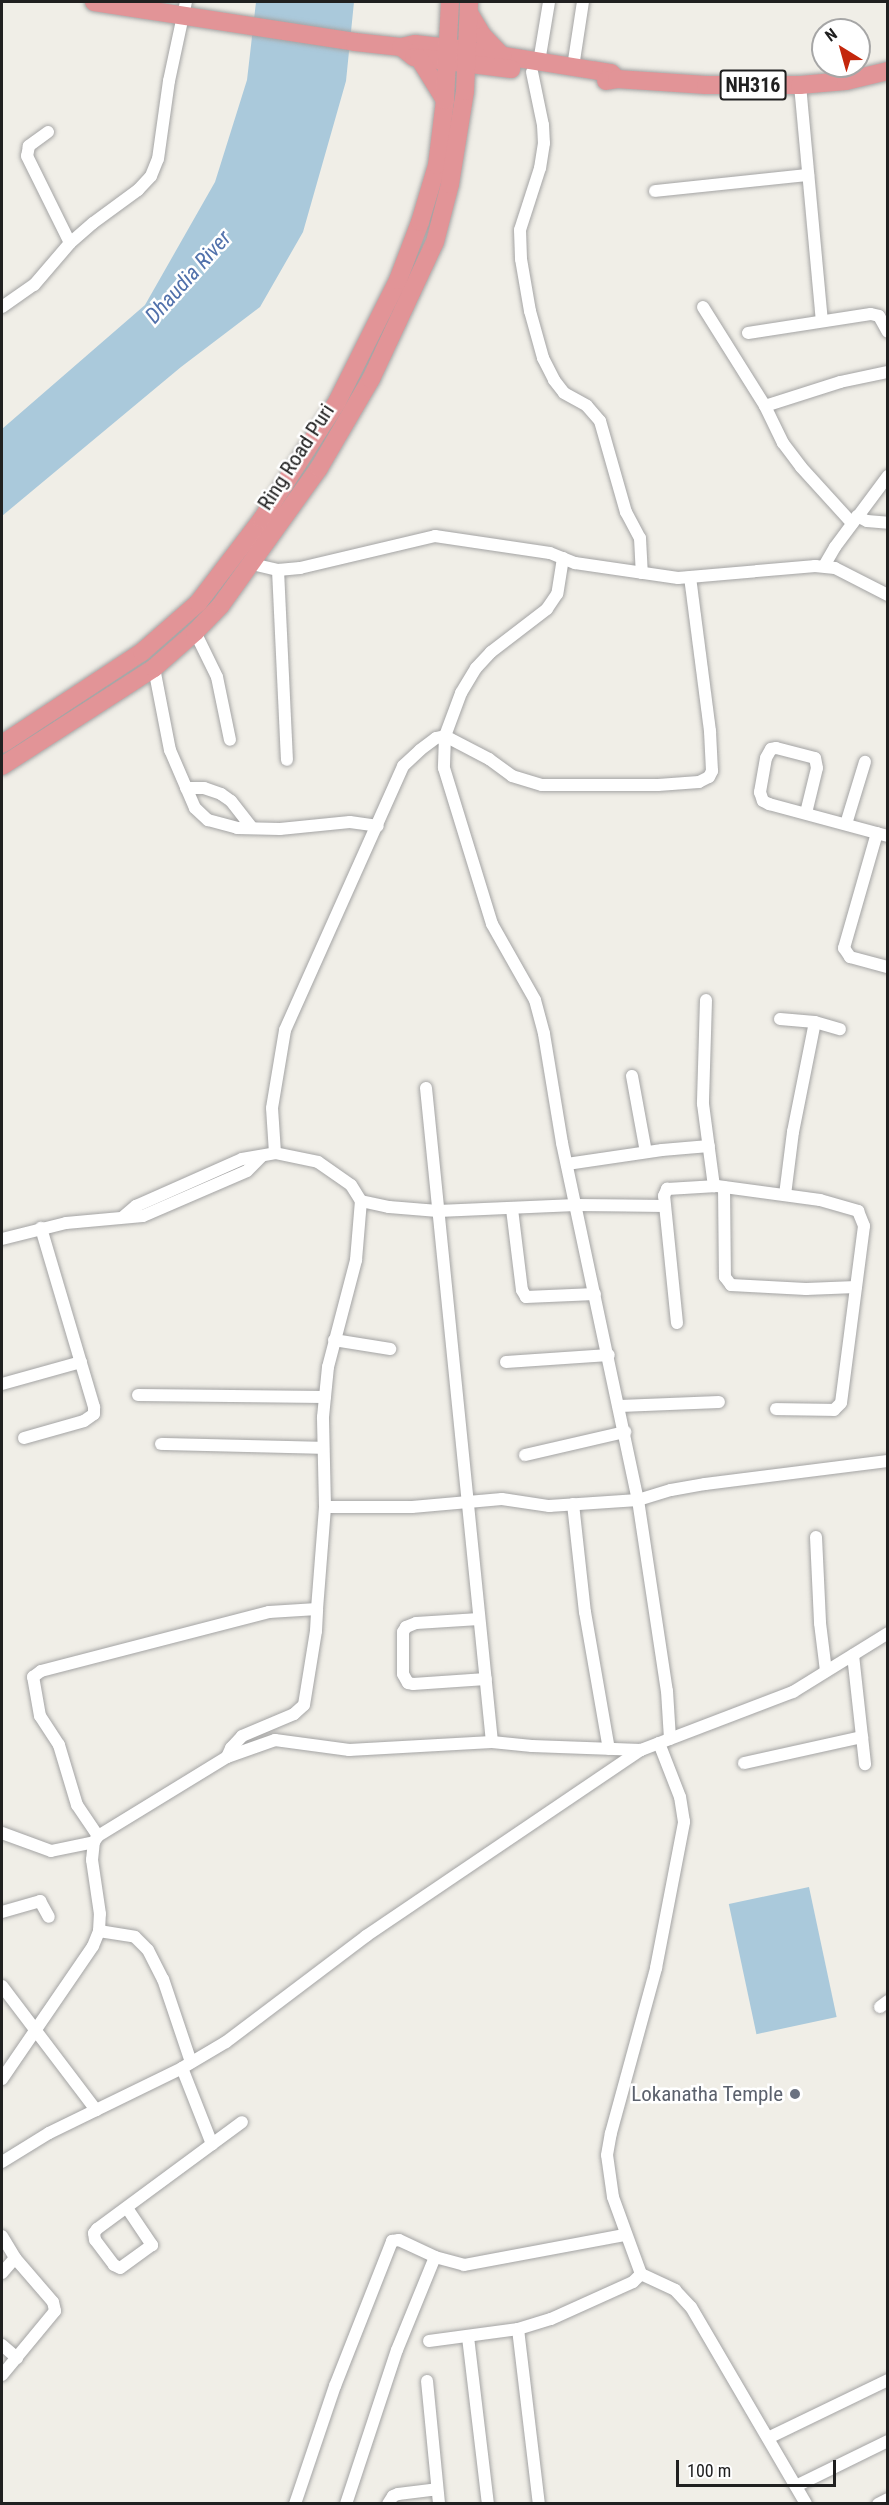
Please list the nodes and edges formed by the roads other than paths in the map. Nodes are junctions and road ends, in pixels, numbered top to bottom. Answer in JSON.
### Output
{"nodes":[{"id":1,"x":94,"y":2,"type":"edge"},
{"id":2,"x":549,"y":2,"type":"edge"},
{"id":3,"x":583,"y":2,"type":"edge"},
{"id":4,"x":469,"y":7,"type":"edge"},
{"id":5,"x":185,"y":8,"type":"edge"},
{"id":6,"x":449,"y":8,"type":"edge"},
{"id":7,"x":409,"y":49,"type":"junction"},
{"id":8,"x":448,"y":55,"type":"junction"},
{"id":9,"x":467,"y":57,"type":"junction"},
{"id":10,"x":501,"y":62,"type":"junction"},
{"id":11,"x":535,"y":67,"type":"junction"},
{"id":12,"x":573,"y":67,"type":"junction"},
{"id":13,"x":888,"y":71,"type":"edge"},
{"id":14,"x":617,"y":79,"type":"junction"},
{"id":15,"x":800,"y":85,"type":"junction"},
{"id":16,"x":465,"y":91,"type":"junction"},
{"id":17,"x":445,"y":99,"type":"junction"},
{"id":18,"x":48,"y":132,"type":"dead end"},
{"id":19,"x":807,"y":175,"type":"junction"},
{"id":20,"x":655,"y":191,"type":"dead end"},
{"id":21,"x":70,"y":243,"type":"junction"},
{"id":22,"x":2,"y":307,"type":"edge"},
{"id":23,"x":703,"y":307,"type":"dead end"},
{"id":24,"x":822,"y":320,"type":"junction"},
{"id":25,"x":888,"y":332,"type":"edge"},
{"id":26,"x":748,"y":333,"type":"dead end"},
{"id":27,"x":888,"y":372,"type":"edge"},
{"id":28,"x":765,"y":406,"type":"junction"},
{"id":29,"x":888,"y":476,"type":"edge"},
{"id":30,"x":854,"y":519,"type":"junction"},
{"id":31,"x":888,"y":523,"type":"edge"},
{"id":32,"x":563,"y":558,"type":"junction"},
{"id":33,"x":252,"y":564,"type":"junction"},
{"id":34,"x":824,"y":566,"type":"junction"},
{"id":35,"x":278,"y":570,"type":"junction"},
{"id":36,"x":642,"y":573,"type":"junction"},
{"id":37,"x":690,"y":577,"type":"junction"},
{"id":38,"x":888,"y":594,"type":"edge"},
{"id":39,"x":195,"y":632,"type":"junction"},
{"id":40,"x":154,"y":668,"type":"junction"},
{"id":41,"x":445,"y":736,"type":"junction"},
{"id":42,"x":230,"y":740,"type":"dead end"},
{"id":43,"x":2,"y":744,"type":"edge"},
{"id":44,"x":287,"y":760,"type":"dead end"},
{"id":45,"x":865,"y":762,"type":"dead end"},
{"id":46,"x":2,"y":766,"type":"edge"},
{"id":47,"x":186,"y":788,"type":"junction"},
{"id":48,"x":806,"y":813,"type":"junction"},
{"id":49,"x":846,"y":824,"type":"junction"},
{"id":50,"x":378,"y":826,"type":"junction"},
{"id":51,"x":252,"y":828,"type":"junction"},
{"id":52,"x":882,"y":834,"type":"edge"},
{"id":53,"x":888,"y":967,"type":"edge"},
{"id":54,"x":706,"y":1000,"type":"dead end"},
{"id":55,"x":780,"y":1019,"type":"dead end"},
{"id":56,"x":816,"y":1022,"type":"junction"},
{"id":57,"x":840,"y":1029,"type":"dead end"},
{"id":58,"x":632,"y":1076,"type":"dead end"},
{"id":59,"x":426,"y":1088,"type":"dead end"},
{"id":60,"x":709,"y":1146,"type":"junction"},
{"id":61,"x":646,"y":1152,"type":"junction"},
{"id":62,"x":274,"y":1153,"type":"junction"},
{"id":63,"x":567,"y":1164,"type":"junction"},
{"id":64,"x":719,"y":1186,"type":"junction"},
{"id":65,"x":785,"y":1195,"type":"junction"},
{"id":66,"x":361,"y":1201,"type":"junction"},
{"id":67,"x":576,"y":1205,"type":"junction"},
{"id":68,"x":665,"y":1206,"type":"junction"},
{"id":69,"x":512,"y":1209,"type":"junction"},
{"id":70,"x":438,"y":1211,"type":"junction"},
{"id":71,"x":40,"y":1228,"type":"junction"},
{"id":72,"x":2,"y":1239,"type":"edge"},
{"id":73,"x":856,"y":1287,"type":"junction"},
{"id":74,"x":595,"y":1294,"type":"junction"},
{"id":75,"x":677,"y":1323,"type":"dead end"},
{"id":76,"x":334,"y":1340,"type":"junction"},
{"id":77,"x":390,"y":1349,"type":"dead end"},
{"id":78,"x":609,"y":1355,"type":"junction"},
{"id":79,"x":81,"y":1362,"type":"junction"},
{"id":80,"x":506,"y":1362,"type":"dead end"},
{"id":81,"x":2,"y":1384,"type":"edge"},
{"id":82,"x":138,"y":1395,"type":"dead end"},
{"id":83,"x":325,"y":1397,"type":"junction"},
{"id":84,"x":719,"y":1402,"type":"dead end"},
{"id":85,"x":620,"y":1406,"type":"junction"},
{"id":86,"x":776,"y":1409,"type":"dead end"},
{"id":87,"x":625,"y":1432,"type":"junction"},
{"id":88,"x":24,"y":1438,"type":"dead end"},
{"id":89,"x":161,"y":1444,"type":"dead end"},
{"id":90,"x":323,"y":1448,"type":"junction"},
{"id":91,"x":525,"y":1455,"type":"dead end"},
{"id":92,"x":888,"y":1461,"type":"edge"},
{"id":93,"x":638,"y":1500,"type":"junction"},
{"id":94,"x":467,"y":1503,"type":"junction"},
{"id":95,"x":573,"y":1504,"type":"junction"},
{"id":96,"x":325,"y":1507,"type":"junction"},
{"id":97,"x":816,"y":1537,"type":"dead end"},
{"id":98,"x":317,"y":1609,"type":"junction"},
{"id":99,"x":479,"y":1619,"type":"junction"},
{"id":100,"x":888,"y":1633,"type":"edge"},
{"id":101,"x":853,"y":1655,"type":"junction"},
{"id":102,"x":826,"y":1671,"type":"junction"},
{"id":103,"x":486,"y":1679,"type":"junction"},
{"id":104,"x":862,"y":1737,"type":"junction"},
{"id":105,"x":664,"y":1741,"type":"junction"},
{"id":106,"x":492,"y":1742,"type":"junction"},
{"id":107,"x":609,"y":1749,"type":"junction"},
{"id":108,"x":641,"y":1750,"type":"junction"},
{"id":109,"x":227,"y":1757,"type":"junction"},
{"id":110,"x":744,"y":1763,"type":"dead end"},
{"id":111,"x":865,"y":1764,"type":"dead end"},
{"id":112,"x":2,"y":1833,"type":"edge"},
{"id":113,"x":96,"y":1839,"type":"junction"},
{"id":114,"x":2,"y":1912,"type":"edge"},
{"id":115,"x":49,"y":1917,"type":"dead end"},
{"id":116,"x":99,"y":1931,"type":"junction"},
{"id":117,"x":2,"y":1986,"type":"edge"},
{"id":118,"x":36,"y":2031,"type":"junction"},
{"id":119,"x":186,"y":2065,"type":"junction"},
{"id":120,"x":2,"y":2079,"type":"edge"},
{"id":121,"x":96,"y":2110,"type":"junction"},
{"id":122,"x":242,"y":2122,"type":"dead end"},
{"id":123,"x":212,"y":2144,"type":"junction"},
{"id":124,"x":2,"y":2162,"type":"edge"},
{"id":125,"x":127,"y":2208,"type":"junction"},
{"id":126,"x":625,"y":2235,"type":"junction"},
{"id":127,"x":2,"y":2236,"type":"edge"},
{"id":128,"x":435,"y":2257,"type":"junction"},
{"id":129,"x":15,"y":2258,"type":"junction"},
{"id":130,"x":2,"y":2273,"type":"edge"},
{"id":131,"x":640,"y":2274,"type":"junction"},
{"id":132,"x":518,"y":2329,"type":"junction"},
{"id":133,"x":468,"y":2337,"type":"junction"},
{"id":134,"x":429,"y":2341,"type":"dead end"},
{"id":135,"x":2,"y":2345,"type":"edge"},
{"id":136,"x":16,"y":2358,"type":"junction"},
{"id":137,"x":2,"y":2375,"type":"edge"},
{"id":138,"x":888,"y":2380,"type":"edge"},
{"id":139,"x":427,"y":2381,"type":"dead end"},
{"id":140,"x":768,"y":2438,"type":"junction"},
{"id":141,"x":888,"y":2441,"type":"edge"},
{"id":142,"x":796,"y":2486,"type":"junction"},
{"id":143,"x":437,"y":2489,"type":"junction"},
{"id":144,"x":888,"y":2499,"type":"edge"},
{"id":145,"x":295,"y":2504,"type":"edge"},
{"id":146,"x":346,"y":2504,"type":"edge"},
{"id":147,"x":388,"y":2504,"type":"edge"},
{"id":148,"x":439,"y":2504,"type":"edge"},
{"id":149,"x":488,"y":2504,"type":"edge"},
{"id":150,"x":539,"y":2504,"type":"edge"},
{"id":151,"x":806,"y":2504,"type":"edge"},
{"id":152,"x":878,"y":2504,"type":"edge"}],
"edges":[{"from":1,"to":5,"type":"highway","number":"NH316"},
{"from":2,"to":11,"type":"street"},
{"from":3,"to":12,"type":"street"},
{"from":4,"to":9,"type":"highway","name":"Ring Road Puri"},
{"from":4,"to":10,"type":"highway"},
{"from":5,"to":7,"type":"highway","number":"NH316"},
{"from":5,"to":21,"type":"street"},
{"from":6,"to":7,"type":"highway"},
{"from":6,"to":8,"type":"highway","name":"Ring Road Puri"},
{"from":7,"to":8,"type":"highway","number":"NH316"},
{"from":7,"to":17,"type":"highway"},
{"from":8,"to":9,"type":"highway","number":"NH316"},
{"from":8,"to":17,"type":"highway","name":"Ring Road Puri"},
{"from":9,"to":10,"type":"highway","number":"NH316"},
{"from":9,"to":16,"type":"highway","name":"Ring Road Puri"},
{"from":10,"to":11,"type":"highway","number":"NH316"},
{"from":10,"to":16,"type":"highway"},
{"from":11,"to":12,"type":"highway","number":"NH316"},
{"from":11,"to":14,"type":"highway","number":"NH316"},
{"from":11,"to":36,"type":"street"},
{"from":12,"to":14,"type":"highway","number":"NH316"},
{"from":13,"to":15,"type":"highway","number":"NH316"},
{"from":14,"to":15,"type":"highway","number":"NH316"},
{"from":15,"to":19,"type":"street"},
{"from":16,"to":33,"type":"highway","name":"Ring Road Puri"},
{"from":17,"to":43,"type":"highway","name":"Ring Road Puri"},
{"from":18,"to":21,"type":"street"},
{"from":19,"to":20,"type":"street"},
{"from":19,"to":24,"type":"street"},
{"from":21,"to":22,"type":"street"},
{"from":23,"to":28,"type":"street"},
{"from":24,"to":25,"type":"street"},
{"from":24,"to":26,"type":"street"},
{"from":27,"to":28,"type":"street"},
{"from":28,"to":30,"type":"street"},
{"from":29,"to":30,"type":"street"},
{"from":30,"to":31,"type":"street"},
{"from":30,"to":34,"type":"street"},
{"from":32,"to":35,"type":"street"},
{"from":32,"to":36,"type":"street"},
{"from":32,"to":41,"type":"street"},
{"from":33,"to":35,"type":"street"},
{"from":33,"to":39,"type":"highway","name":"Ring Road Puri"},
{"from":34,"to":37,"type":"street"},
{"from":34,"to":38,"type":"street"},
{"from":35,"to":44,"type":"street"},
{"from":36,"to":37,"type":"street"},
{"from":37,"to":41,"type":"street"},
{"from":39,"to":40,"type":"highway","name":"Ring Road Puri"},
{"from":39,"to":42,"type":"street"},
{"from":40,"to":46,"type":"highway","name":"Ring Road Puri"},
{"from":40,"to":47,"type":"street"},
{"from":41,"to":50,"type":"street"},
{"from":41,"to":63,"type":"street"},
{"from":45,"to":49,"type":"street"},
{"from":47,"to":51,"type":"street"},
{"from":47,"to":51,"type":"street"},
{"from":48,"to":48,"type":"street"},
{"from":48,"to":49,"type":"street"},
{"from":49,"to":52,"type":"street"},
{"from":50,"to":51,"type":"street"},
{"from":50,"to":62,"type":"street"},
{"from":52,"to":53,"type":"street"},
{"from":54,"to":60,"type":"street"},
{"from":55,"to":56,"type":"street"},
{"from":56,"to":57,"type":"street"},
{"from":56,"to":65,"type":"street"},
{"from":58,"to":61,"type":"street"},
{"from":59,"to":70,"type":"street"},
{"from":60,"to":61,"type":"street"},
{"from":60,"to":64,"type":"street"},
{"from":61,"to":63,"type":"street"},
{"from":62,"to":66,"type":"street"},
{"from":62,"to":71,"type":"street"},
{"from":63,"to":67,"type":"street"},
{"from":64,"to":65,"type":"street"},
{"from":64,"to":68,"type":"street"},
{"from":64,"to":73,"type":"street"},
{"from":65,"to":73,"type":"street"},
{"from":66,"to":70,"type":"street"},
{"from":66,"to":76,"type":"street"},
{"from":67,"to":68,"type":"street"},
{"from":67,"to":69,"type":"street"},
{"from":67,"to":74,"type":"street"},
{"from":68,"to":75,"type":"street"},
{"from":69,"to":70,"type":"street"},
{"from":69,"to":74,"type":"street"},
{"from":70,"to":94,"type":"street"},
{"from":71,"to":72,"type":"street"},
{"from":71,"to":79,"type":"street"},
{"from":73,"to":86,"type":"street"},
{"from":74,"to":78,"type":"street"},
{"from":76,"to":77,"type":"street"},
{"from":76,"to":83,"type":"street"},
{"from":78,"to":80,"type":"street"},
{"from":78,"to":85,"type":"street"},
{"from":79,"to":81,"type":"street"},
{"from":79,"to":88,"type":"street"},
{"from":82,"to":83,"type":"street"},
{"from":83,"to":90,"type":"street"},
{"from":84,"to":85,"type":"street"},
{"from":85,"to":87,"type":"street"},
{"from":87,"to":91,"type":"street"},
{"from":87,"to":93,"type":"street"},
{"from":89,"to":90,"type":"street"},
{"from":90,"to":96,"type":"street"},
{"from":92,"to":93,"type":"street"},
{"from":93,"to":95,"type":"street"},
{"from":93,"to":105,"type":"street"},
{"from":94,"to":95,"type":"street"},
{"from":94,"to":96,"type":"street"},
{"from":94,"to":99,"type":"street"},
{"from":95,"to":107,"type":"street"},
{"from":96,"to":98,"type":"street"},
{"from":97,"to":102,"type":"street"},
{"from":98,"to":109,"type":"street"},
{"from":98,"to":113,"type":"street"},
{"from":99,"to":103,"type":"street"},
{"from":99,"to":103,"type":"street"},
{"from":100,"to":101,"type":"street"},
{"from":101,"to":102,"type":"street"},
{"from":101,"to":104,"type":"street"},
{"from":102,"to":105,"type":"street"},
{"from":103,"to":106,"type":"street"},
{"from":104,"to":110,"type":"street"},
{"from":104,"to":111,"type":"street"},
{"from":105,"to":108,"type":"street"},
{"from":105,"to":126,"type":"street"},
{"from":106,"to":107,"type":"street"},
{"from":106,"to":109,"type":"street"},
{"from":107,"to":108,"type":"street"},
{"from":108,"to":119,"type":"street"},
{"from":109,"to":113,"type":"street"},
{"from":112,"to":113,"type":"street"},
{"from":113,"to":116,"type":"street"},
{"from":114,"to":115,"type":"street"},
{"from":116,"to":118,"type":"street"},
{"from":116,"to":119,"type":"street"},
{"from":117,"to":118,"type":"street"},
{"from":118,"to":120,"type":"street"},
{"from":118,"to":121,"type":"street"},
{"from":119,"to":121,"type":"street"},
{"from":119,"to":123,"type":"street"},
{"from":121,"to":124,"type":"street"},
{"from":122,"to":123,"type":"street"},
{"from":123,"to":125,"type":"street"},
{"from":125,"to":125,"type":"street"},
{"from":126,"to":128,"type":"street"},
{"from":126,"to":131,"type":"street"},
{"from":127,"to":129,"type":"street"},
{"from":128,"to":145,"type":"street"},
{"from":128,"to":146,"type":"street"},
{"from":129,"to":130,"type":"street"},
{"from":129,"to":136,"type":"street"},
{"from":131,"to":132,"type":"street"},
{"from":131,"to":140,"type":"street"},
{"from":132,"to":133,"type":"street"},
{"from":132,"to":150,"type":"street"},
{"from":133,"to":134,"type":"street"},
{"from":133,"to":149,"type":"street"},
{"from":135,"to":136,"type":"street"},
{"from":136,"to":137,"type":"street"},
{"from":138,"to":140,"type":"street"},
{"from":139,"to":143,"type":"street"},
{"from":140,"to":142,"type":"street"},
{"from":141,"to":142,"type":"street"},
{"from":142,"to":151,"type":"street"},
{"from":143,"to":147,"type":"street"},
{"from":143,"to":148,"type":"street"},
{"from":144,"to":152,"type":"street"}]}
